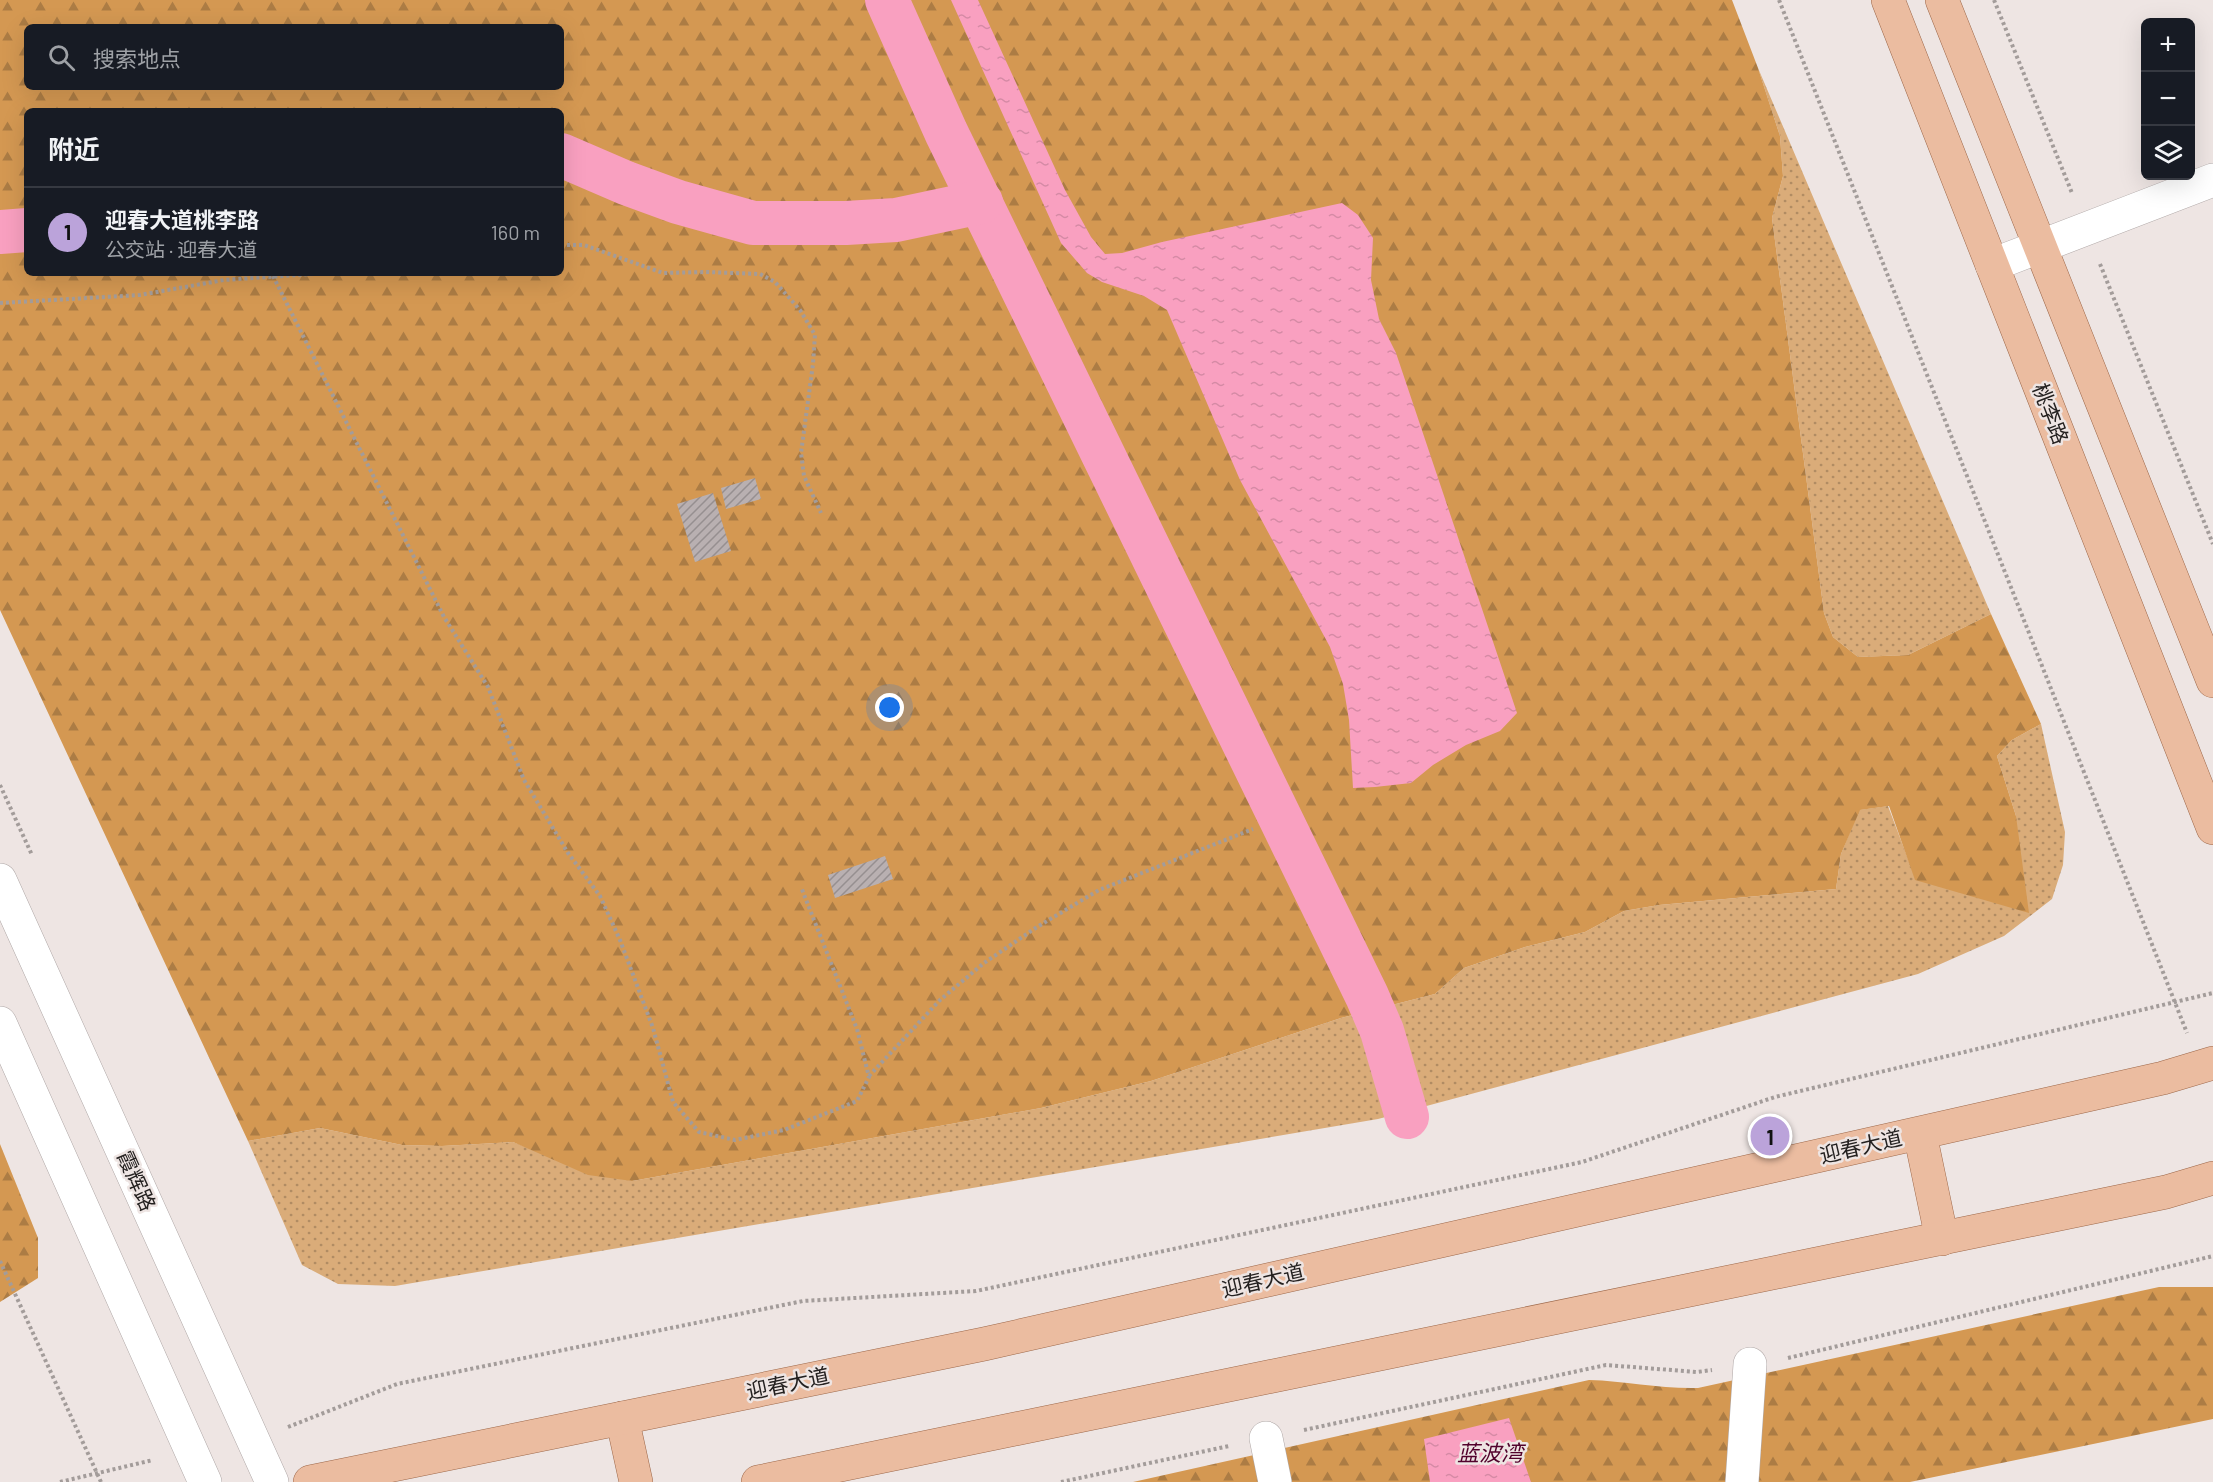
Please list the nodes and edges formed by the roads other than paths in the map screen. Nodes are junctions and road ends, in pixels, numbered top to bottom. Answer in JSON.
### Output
{"nodes":[{"id":1,"x":1888,"y":0,"type":"edge"},
{"id":2,"x":1942,"y":0,"type":"edge"},
{"id":3,"x":2213,"y":180,"type":"edge"},
{"id":4,"x":2040,"y":247,"type":"junction"},
{"id":5,"x":1992,"y":265,"type":"junction"},
{"id":6,"x":2213,"y":681,"type":"edge"},
{"id":7,"x":2213,"y":828,"type":"edge"},
{"id":8,"x":0,"y":880,"type":"edge"},
{"id":9,"x":0,"y":1023,"type":"edge"},
{"id":10,"x":2207,"y":1065,"type":"edge"},
{"id":11,"x":1920,"y":1134,"type":"junction"},
{"id":12,"x":2213,"y":1178,"type":"edge"},
{"id":13,"x":1942,"y":1239,"type":"junction"},
{"id":14,"x":1750,"y":1364,"type":"road end"},
{"id":15,"x":622,"y":1418,"type":"junction"},
{"id":16,"x":1266,"y":1438,"type":"road end"},
{"id":17,"x":205,"y":1482,"type":"edge"},
{"id":18,"x":272,"y":1482,"type":"edge"},
{"id":19,"x":310,"y":1482,"type":"edge"},
{"id":20,"x":636,"y":1482,"type":"edge"},
{"id":21,"x":758,"y":1482,"type":"edge"},
{"id":22,"x":1275,"y":1482,"type":"edge"},
{"id":23,"x":1742,"y":1482,"type":"edge"}],
"edges":[{"from":1,"to":5,"type":"main road","name":"桃李路"},
{"from":2,"to":4,"type":"main road"},
{"from":3,"to":4,"type":"street"},
{"from":4,"to":5,"type":"street"},
{"from":4,"to":6,"type":"main road"},
{"from":5,"to":7,"type":"main road","name":"桃李路"},
{"from":8,"to":18,"type":"street","name":"霞辉路"},
{"from":9,"to":17,"type":"street"},
{"from":10,"to":11,"type":"main road","name":"迎春大道"},
{"from":11,"to":13,"type":"main road"},
{"from":11,"to":15,"type":"main road","name":"迎春大道"},
{"from":12,"to":13,"type":"main road"},
{"from":13,"to":21,"type":"main road"},
{"from":14,"to":23,"type":"street"},
{"from":15,"to":19,"type":"main road","name":"迎春大道"},
{"from":15,"to":20,"type":"main road"},
{"from":16,"to":22,"type":"street"}]}
